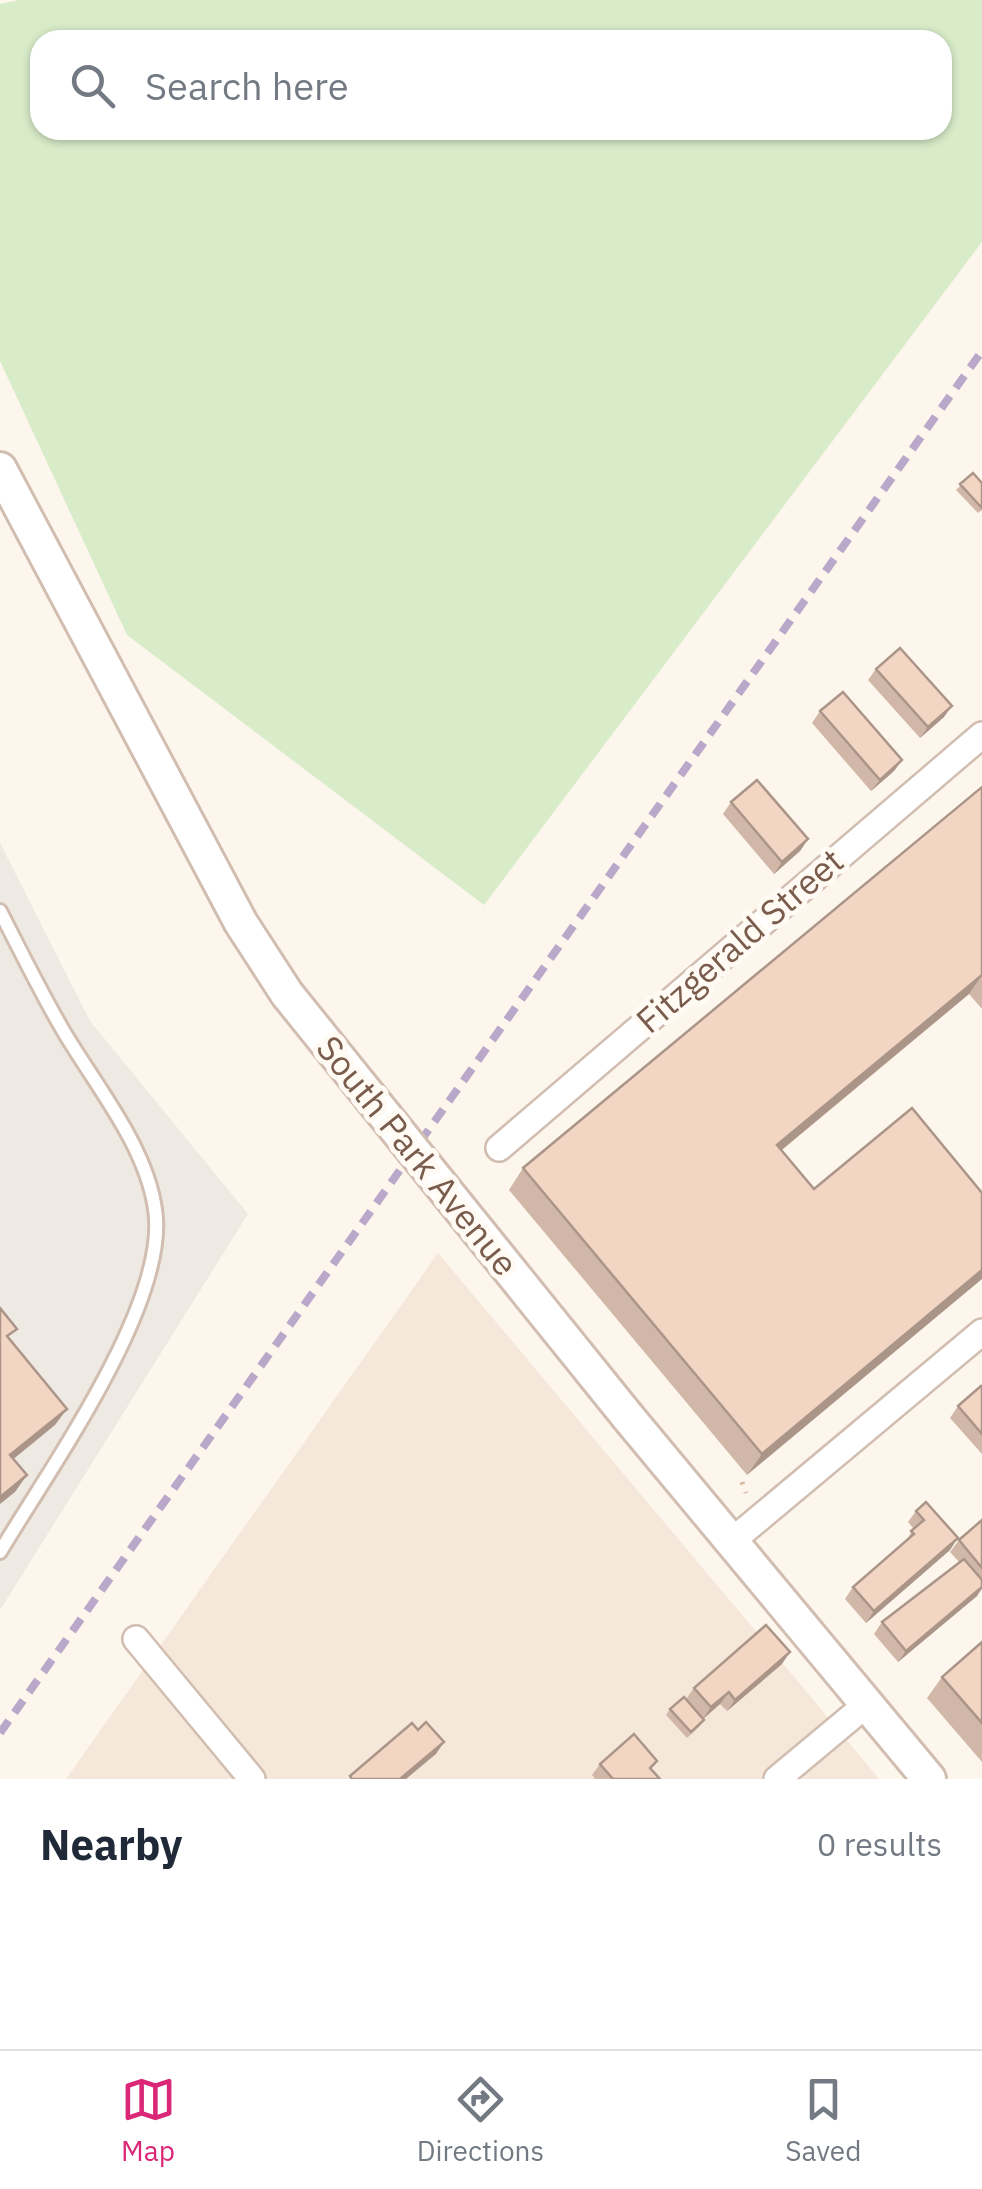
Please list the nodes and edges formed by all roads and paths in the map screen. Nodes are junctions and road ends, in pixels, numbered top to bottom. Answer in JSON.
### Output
{"nodes":[{"id":1,"x":0,"y":469,"type":"edge"},
{"id":2,"x":982,"y":735,"type":"edge"},
{"id":3,"x":0,"y":910,"type":"edge"},
{"id":4,"x":499,"y":1148,"type":"dead end"},
{"id":5,"x":982,"y":1332,"type":"edge"},
{"id":6,"x":742,"y":1482,"type":"dead end"},
{"id":7,"x":746,"y":1493,"type":"dead end"},
{"id":8,"x":732,"y":1542,"type":"junction"},
{"id":9,"x":0,"y":1552,"type":"edge"},
{"id":10,"x":136,"y":1638,"type":"dead end"},
{"id":11,"x":867,"y":1704,"type":"junction"},
{"id":12,"x":252,"y":1779,"type":"edge"},
{"id":13,"x":776,"y":1779,"type":"edge"},
{"id":14,"x":929,"y":1779,"type":"edge"}],
"edges":[{"from":1,"to":8,"type":"street","name":"South Park Avenue","bridge":true},
{"from":2,"to":4,"type":"street","name":"Fitzgerald Street"},
{"from":3,"to":9,"type":"lane"},
{"from":5,"to":8,"type":"street"},
{"from":6,"to":7,"type":"path"},
{"from":8,"to":11,"type":"street","name":"South Park Avenue"},
{"from":10,"to":12,"type":"street"},
{"from":11,"to":13,"type":"street"},
{"from":11,"to":14,"type":"street","name":"South Park Avenue"}]}
